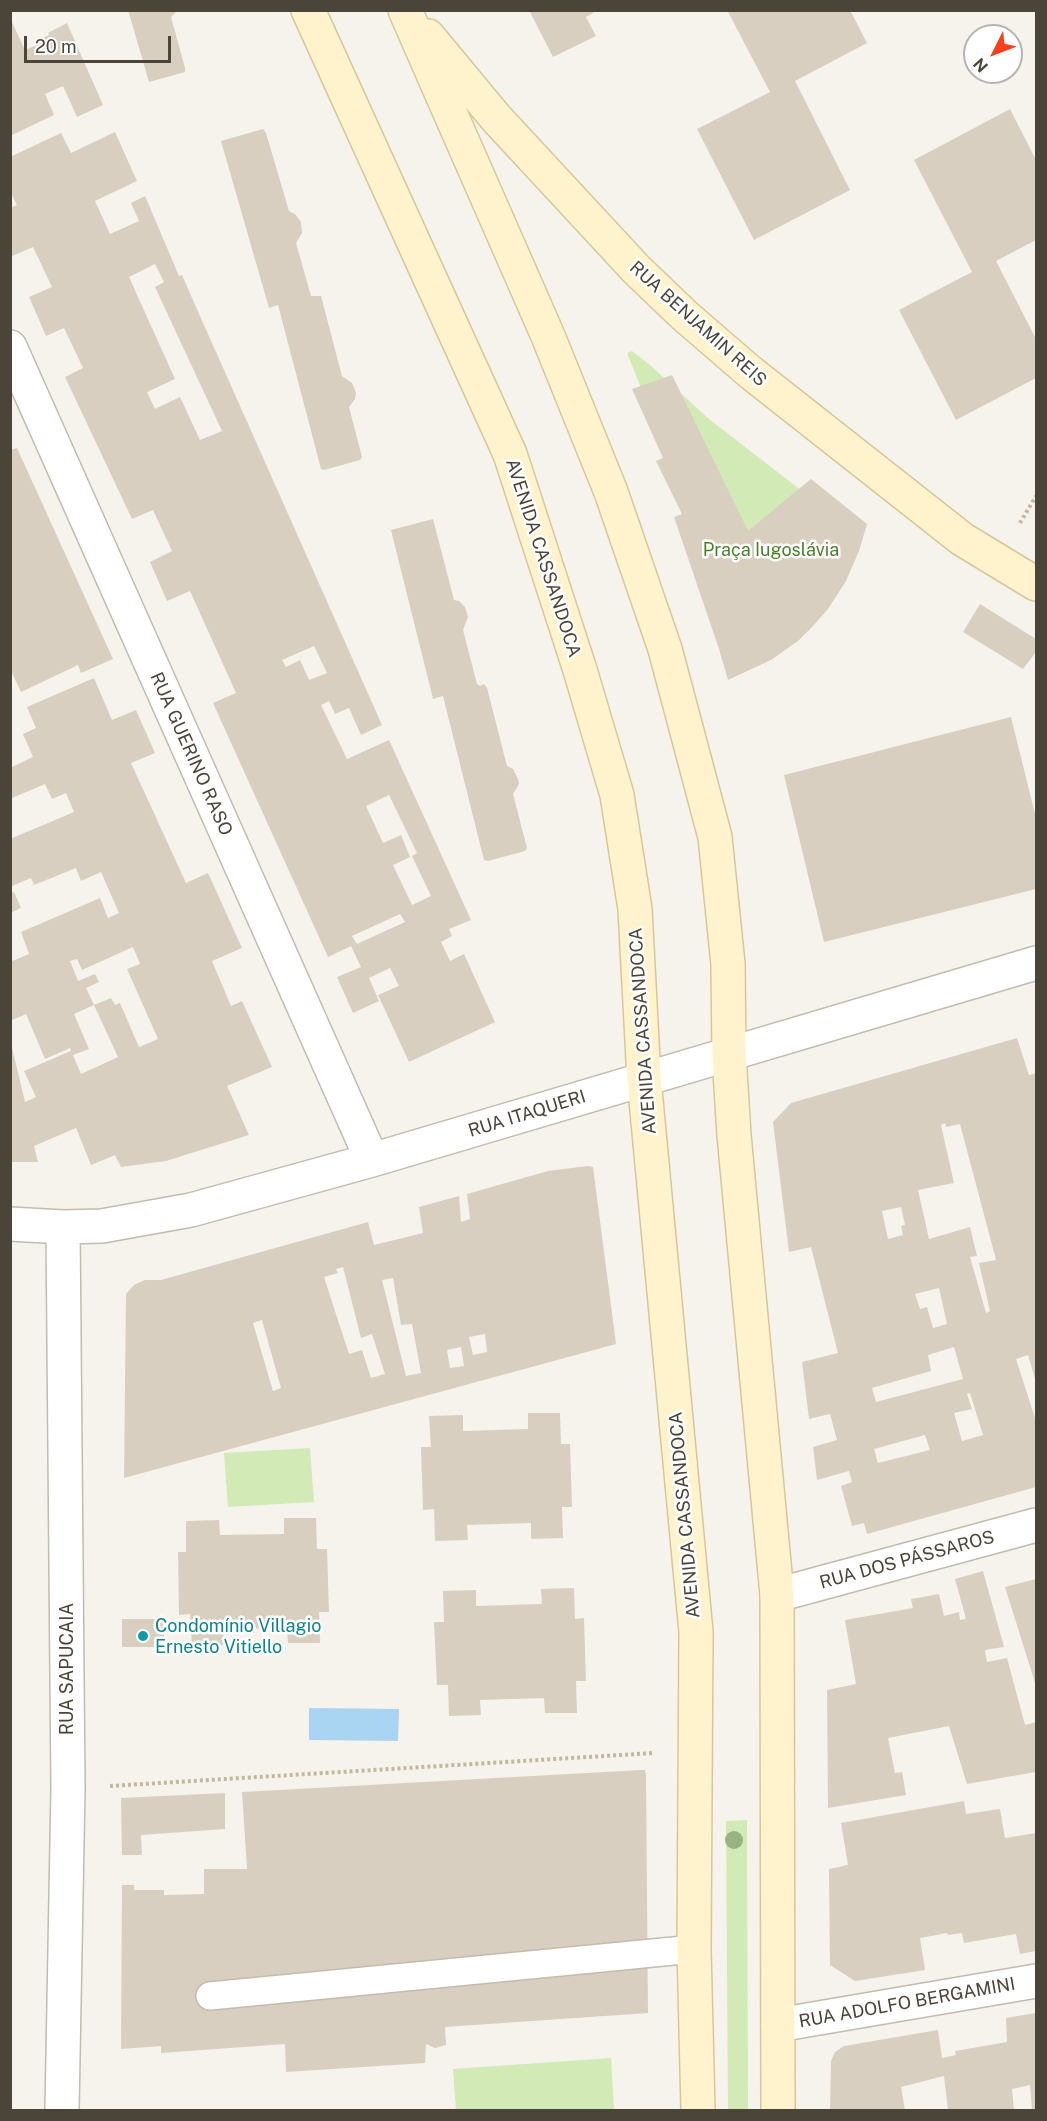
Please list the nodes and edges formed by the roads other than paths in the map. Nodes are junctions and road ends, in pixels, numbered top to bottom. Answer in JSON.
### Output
{"nodes":[{"id":1,"x":308,"y":10,"type":"edge"},
{"id":2,"x":406,"y":10,"type":"edge"},
{"id":3,"x":10,"y":347,"type":"edge"},
{"id":4,"x":1036,"y":584,"type":"edge"},
{"id":5,"x":1036,"y":963,"type":"edge"},
{"id":6,"x":729,"y":1055,"type":"junction"},
{"id":7,"x":644,"y":1079,"type":"junction"},
{"id":8,"x":372,"y":1160,"type":"junction"},
{"id":9,"x":10,"y":1224,"type":"edge"},
{"id":10,"x":63,"y":1227,"type":"junction"},
{"id":11,"x":1036,"y":1525,"type":"edge"},
{"id":12,"x":777,"y":1595,"type":"junction"},
{"id":13,"x":694,"y":1949,"type":"junction"},
{"id":14,"x":1036,"y":1981,"type":"edge"},
{"id":15,"x":210,"y":1996,"type":"dead end"},
{"id":16,"x":778,"y":2025,"type":"junction"},
{"id":17,"x":62,"y":2110,"type":"edge"},
{"id":18,"x":698,"y":2110,"type":"edge"},
{"id":19,"x":778,"y":2110,"type":"edge"}],
"edges":[{"from":1,"to":7,"type":"street","name":"AVENIDA CASSANDOCA"},
{"from":2,"to":4,"type":"street","name":"RUA BENJAMIN REIS"},
{"from":2,"to":6,"type":"street"},
{"from":3,"to":8,"type":"street","name":"RUA GUERINO RASO"},
{"from":5,"to":6,"type":"street","name":"RUA ITAQUERI"},
{"from":6,"to":7,"type":"street","name":"RUA ITAQUERI"},
{"from":6,"to":12,"type":"street"},
{"from":7,"to":8,"type":"street","name":"RUA ITAQUERI"},
{"from":7,"to":13,"type":"street","name":"AVENIDA CASSANDOCA"},
{"from":8,"to":10,"type":"street","name":"RUA ITAQUERI"},
{"from":9,"to":10,"type":"street","name":"RUA ITAQUERI"},
{"from":10,"to":17,"type":"street","name":"RUA SAPUCAIA"},
{"from":11,"to":12,"type":"street","name":"RUA DOS PÁSSAROS"},
{"from":12,"to":16,"type":"street"},
{"from":13,"to":15,"type":"lane"},
{"from":13,"to":18,"type":"street","name":"AVENIDA CASSANDOCA"},
{"from":14,"to":16,"type":"street","name":"RUA ADOLFO BERGAMINI"},
{"from":16,"to":19,"type":"street"}]}
